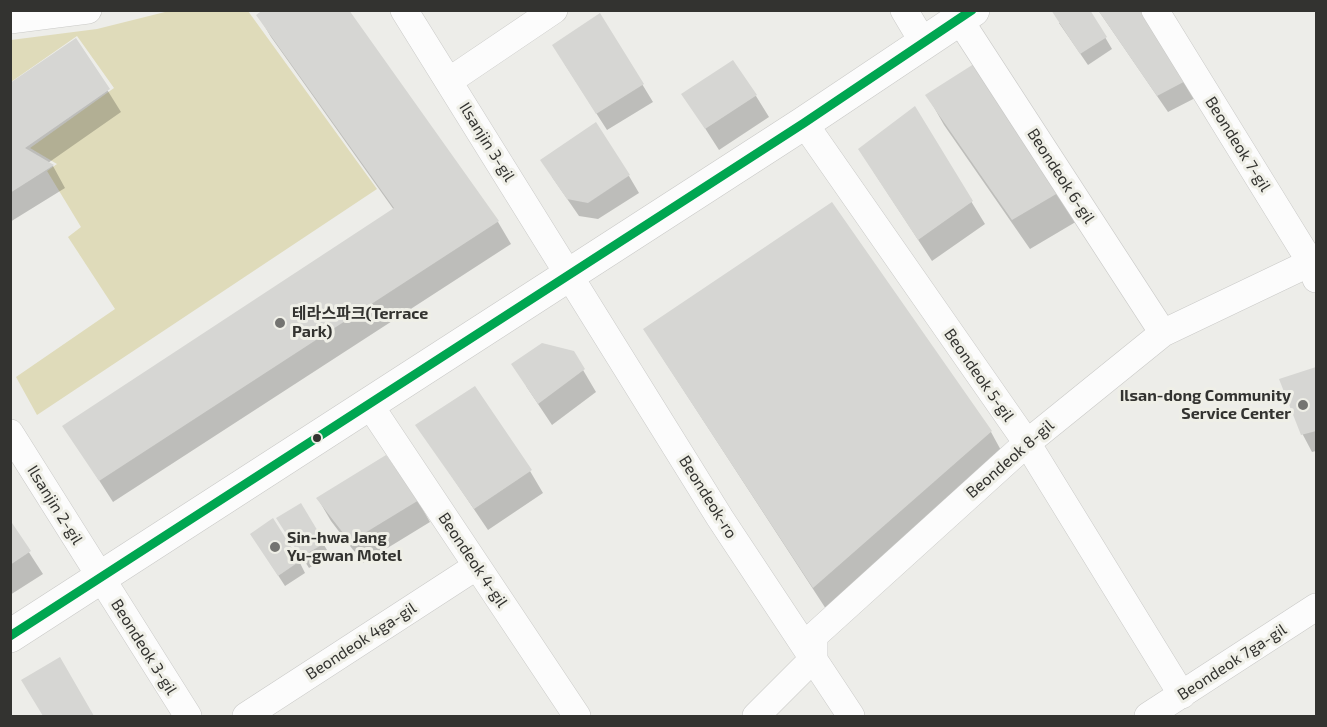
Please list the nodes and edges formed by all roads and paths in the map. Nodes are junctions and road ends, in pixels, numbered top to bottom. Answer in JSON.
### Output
{"nodes":[{"id":1,"x":88,"y":10,"type":"edge"},
{"id":2,"x":404,"y":10,"type":"edge"},
{"id":3,"x":554,"y":10,"type":"edge"},
{"id":4,"x":904,"y":10,"type":"edge"},
{"id":5,"x":1155,"y":10,"type":"edge"},
{"id":6,"x":966,"y":15,"type":"edge"},
{"id":7,"x":10,"y":20,"type":"edge"},
{"id":8,"x":923,"y":42,"type":"junction"},
{"id":9,"x":449,"y":81,"type":"junction"},
{"id":10,"x":804,"y":123,"type":"junction"},
{"id":11,"x":1315,"y":268,"type":"edge"},
{"id":12,"x":570,"y":274,"type":"junction"},
{"id":13,"x":1164,"y":333,"type":"junction"},
{"id":14,"x":369,"y":404,"type":"junction"},
{"id":15,"x":10,"y":433,"type":"edge"},
{"id":16,"x":1027,"y":443,"type":"junction"},
{"id":17,"x":477,"y":566,"type":"junction"},
{"id":18,"x":99,"y":578,"type":"junction"},
{"id":19,"x":1317,"y":607,"type":"edge"},
{"id":20,"x":10,"y":636,"type":"edge"},
{"id":21,"x":814,"y":658,"type":"junction"},
{"id":22,"x":1182,"y":694,"type":"junction"},
{"id":23,"x":188,"y":717,"type":"edge"},
{"id":24,"x":246,"y":717,"type":"edge"},
{"id":25,"x":577,"y":717,"type":"edge"},
{"id":26,"x":756,"y":717,"type":"edge"},
{"id":27,"x":851,"y":717,"type":"edge"},
{"id":28,"x":1148,"y":717,"type":"edge"}],
"edges":[{"from":1,"to":7,"type":"street"},
{"from":2,"to":9,"type":"street","name":"Ilsanjin 3-gil"},
{"from":3,"to":9,"type":"street"},
{"from":4,"to":8,"type":"street"},
{"from":5,"to":11,"type":"street","name":"Beondeok 7-gil"},
{"from":6,"to":8,"type":"main road"},
{"from":6,"to":13,"type":"street","name":"Beondeok 6-gil"},
{"from":8,"to":10,"type":"main road"},
{"from":9,"to":12,"type":"street","name":"Ilsanjin 3-gil"},
{"from":10,"to":12,"type":"main road"},
{"from":10,"to":16,"type":"street","name":"Beondeok 5-gil"},
{"from":11,"to":13,"type":"street","name":"Beondeok 8-gil"},
{"from":12,"to":14,"type":"main road"},
{"from":12,"to":21,"type":"street","name":"Beondeok-ro"},
{"from":13,"to":16,"type":"street","name":"Beondeok 8-gil"},
{"from":14,"to":17,"type":"street","name":"Beondeok 4-gil"},
{"from":14,"to":18,"type":"main road"},
{"from":15,"to":18,"type":"street","name":"Ilsanjin 2-gil"},
{"from":16,"to":21,"type":"street","name":"Beondeok 8-gil"},
{"from":16,"to":22,"type":"street","name":"Beondeok 5-gil"},
{"from":17,"to":24,"type":"street","name":"Beondeok 4ga-gil"},
{"from":17,"to":25,"type":"street","name":"Beondeok 4-gil"},
{"from":18,"to":20,"type":"main road"},
{"from":18,"to":23,"type":"street","name":"Beondeok 3-gil"},
{"from":19,"to":22,"type":"street","name":"Beondeok 7ga-gil"},
{"from":21,"to":26,"type":"street"},
{"from":21,"to":27,"type":"street","name":"Beondeok-ro"},
{"from":22,"to":28,"type":"street","name":"Beondeok 7ga-gil"}]}
